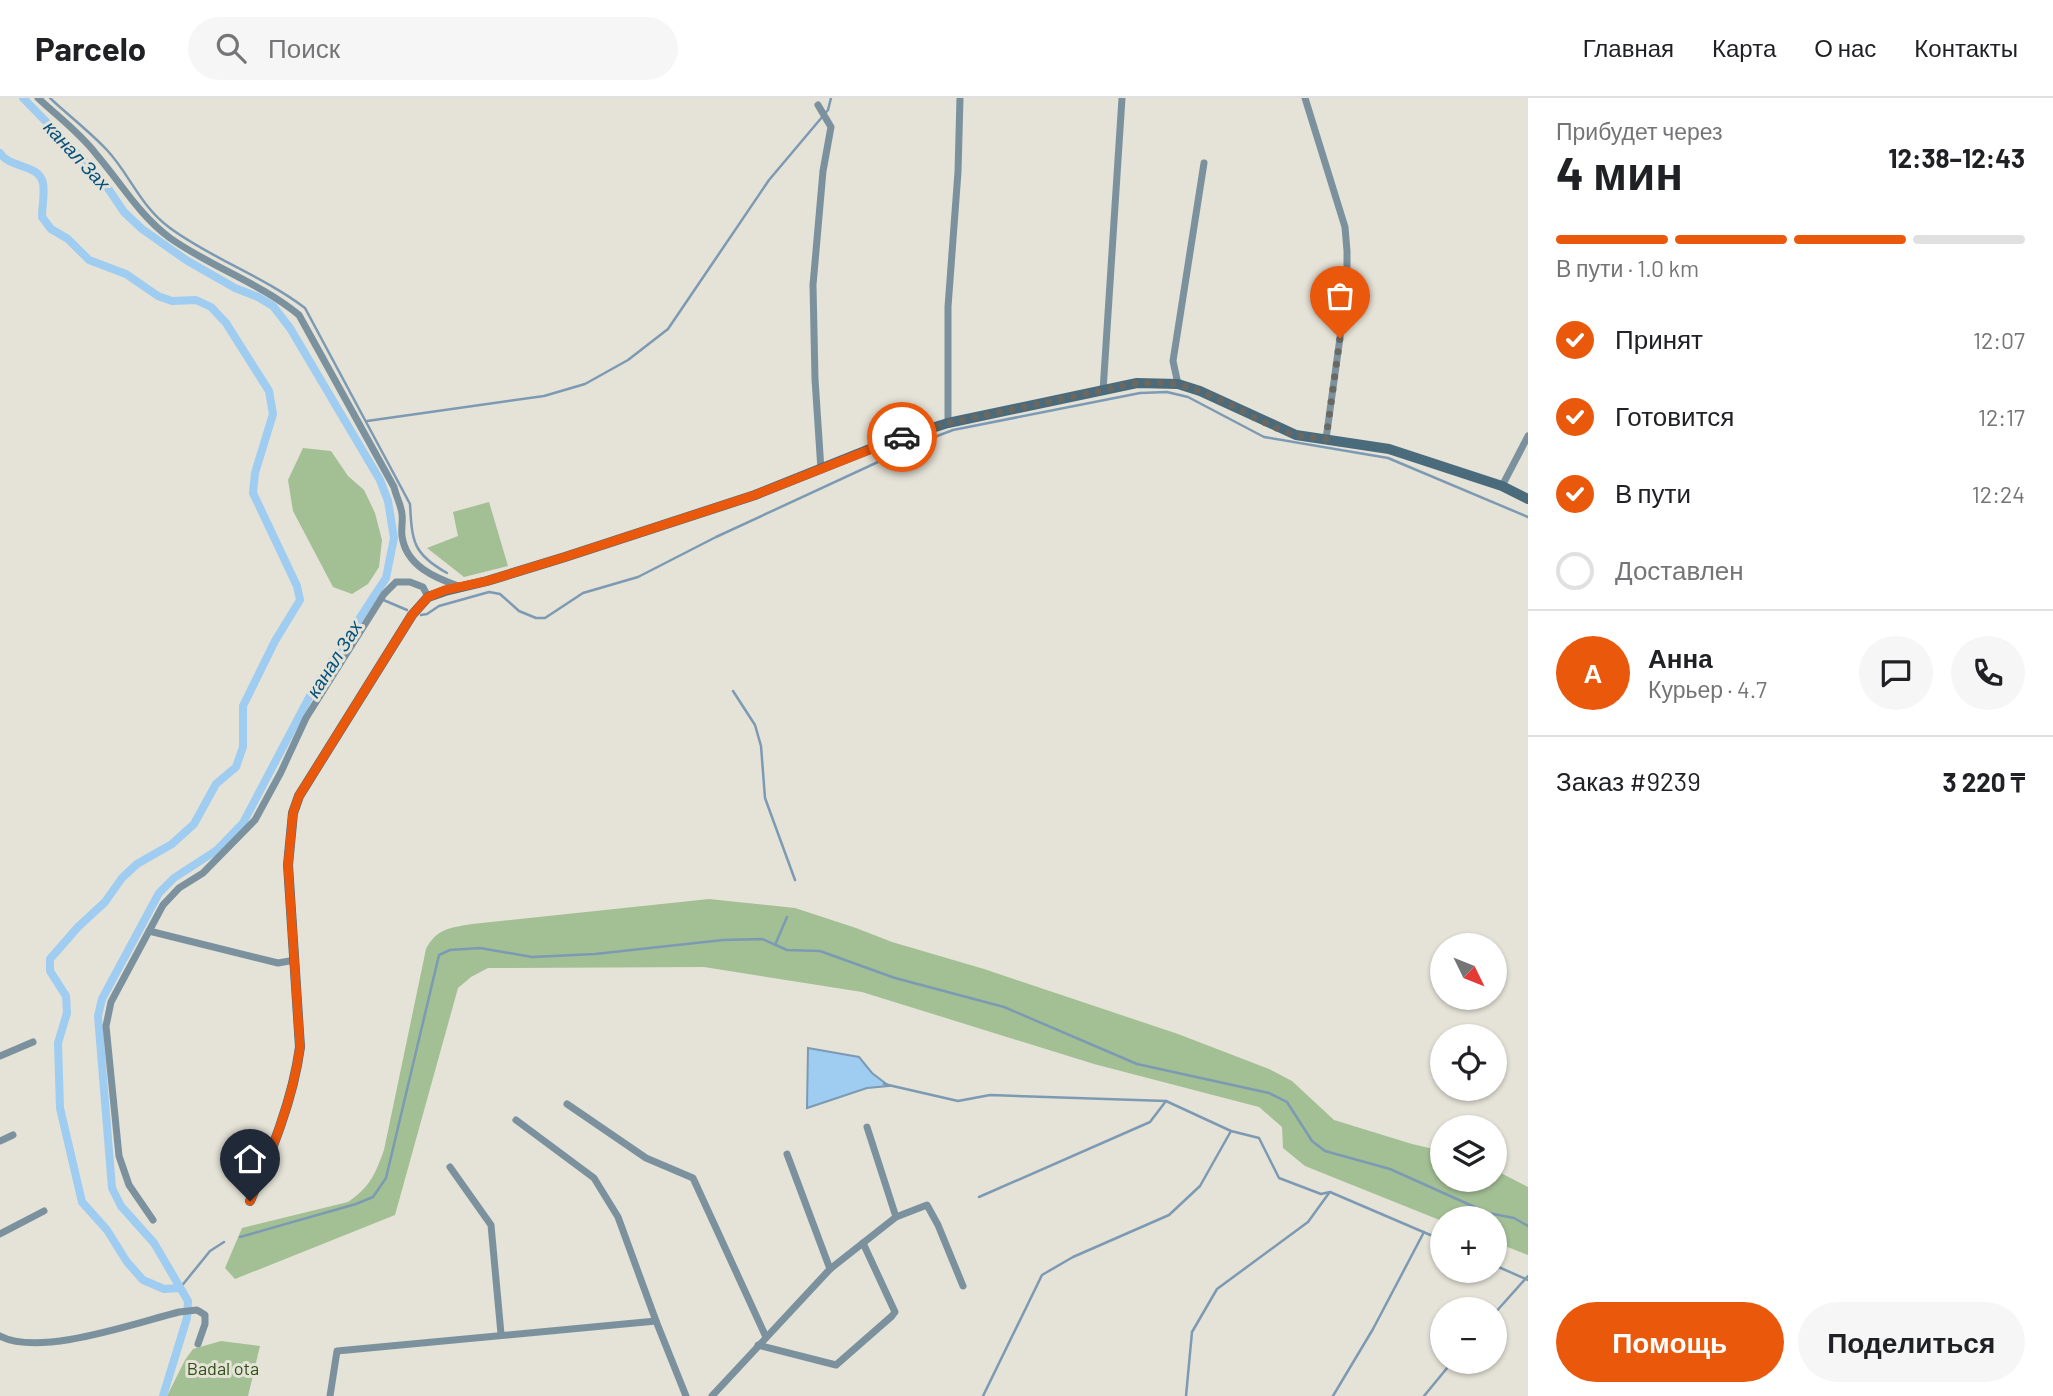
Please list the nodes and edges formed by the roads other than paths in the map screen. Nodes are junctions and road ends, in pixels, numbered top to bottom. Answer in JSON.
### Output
{"nodes":[{"id":1,"x":38,"y":98,"type":"edge"},
{"id":2,"x":960,"y":98,"type":"edge"},
{"id":3,"x":1122,"y":98,"type":"edge"},
{"id":4,"x":1305,"y":98,"type":"edge"},
{"id":5,"x":818,"y":105,"type":"dead end"},
{"id":6,"x":1204,"y":163,"type":"dead end"},
{"id":7,"x":1178,"y":384,"type":"junction"},
{"id":8,"x":1103,"y":391,"type":"junction"},
{"id":9,"x":948,"y":423,"type":"junction"},
{"id":10,"x":1528,"y":436,"type":"edge"},
{"id":11,"x":1326,"y":439,"type":"junction"},
{"id":12,"x":821,"y":470,"type":"junction"},
{"id":13,"x":1502,"y":486,"type":"junction"},
{"id":14,"x":1528,"y":499,"type":"edge"},
{"id":15,"x":437,"y":578,"type":"junction"},
{"id":16,"x":423,"y":587,"type":"junction"},
{"id":17,"x":461,"y":587,"type":"junction"},
{"id":18,"x":428,"y":597,"type":"junction"},
{"id":19,"x":149,"y":931,"type":"junction"},
{"id":20,"x":295,"y":960,"type":"junction"},
{"id":21,"x":33,"y":1042,"type":"dead end"},
{"id":22,"x":0,"y":1056,"type":"edge"},
{"id":23,"x":567,"y":1104,"type":"dead end"},
{"id":24,"x":516,"y":1120,"type":"dead end"},
{"id":25,"x":867,"y":1127,"type":"dead end"},
{"id":26,"x":13,"y":1135,"type":"dead end"},
{"id":27,"x":0,"y":1141,"type":"edge"},
{"id":28,"x":787,"y":1154,"type":"dead end"},
{"id":29,"x":450,"y":1167,"type":"dead end"},
{"id":30,"x":250,"y":1201,"type":"dead end"},
{"id":31,"x":44,"y":1211,"type":"dead end"},
{"id":32,"x":896,"y":1217,"type":"junction"},
{"id":33,"x":153,"y":1220,"type":"dead end"},
{"id":34,"x":0,"y":1234,"type":"edge"},
{"id":35,"x":863,"y":1243,"type":"junction"},
{"id":36,"x":830,"y":1269,"type":"junction"},
{"id":37,"x":963,"y":1286,"type":"dead end"},
{"id":38,"x":656,"y":1321,"type":"junction"},
{"id":39,"x":501,"y":1334,"type":"junction"},
{"id":40,"x":0,"y":1336,"type":"edge"},
{"id":41,"x":766,"y":1337,"type":"junction"},
{"id":42,"x":198,"y":1344,"type":"dead end"},
{"id":43,"x":758,"y":1345,"type":"junction"},
{"id":44,"x":330,"y":1396,"type":"edge"},
{"id":45,"x":686,"y":1396,"type":"edge"},
{"id":46,"x":712,"y":1396,"type":"edge"}],
"edges":[{"from":1,"to":15,"type":"street"},
{"from":2,"to":9,"type":"street"},
{"from":3,"to":8,"type":"street"},
{"from":4,"to":11,"type":"street"},
{"from":5,"to":12,"type":"street"},
{"from":6,"to":7,"type":"street"},
{"from":7,"to":8,"type":"main road"},
{"from":7,"to":11,"type":"main road"},
{"from":8,"to":9,"type":"main road"},
{"from":9,"to":12,"type":"main road"},
{"from":10,"to":13,"type":"street"},
{"from":11,"to":13,"type":"main road"},
{"from":12,"to":17,"type":"main road"},
{"from":13,"to":14,"type":"main road"},
{"from":15,"to":16,"type":"street"},
{"from":15,"to":17,"type":"street"},
{"from":16,"to":18,"type":"street"},
{"from":16,"to":19,"type":"street"},
{"from":17,"to":18,"type":"main road"},
{"from":18,"to":20,"type":"main road"},
{"from":19,"to":20,"type":"street"},
{"from":19,"to":33,"type":"street"},
{"from":20,"to":30,"type":"main road"},
{"from":21,"to":22,"type":"street"},
{"from":23,"to":41,"type":"street"},
{"from":24,"to":38,"type":"street"},
{"from":25,"to":32,"type":"street"},
{"from":26,"to":27,"type":"street"},
{"from":28,"to":36,"type":"street"},
{"from":29,"to":39,"type":"street"},
{"from":31,"to":34,"type":"street"},
{"from":32,"to":35,"type":"street"},
{"from":32,"to":37,"type":"street"},
{"from":35,"to":36,"type":"street"},
{"from":35,"to":43,"type":"street"},
{"from":36,"to":41,"type":"street"},
{"from":38,"to":39,"type":"street"},
{"from":38,"to":45,"type":"street"},
{"from":39,"to":44,"type":"street"},
{"from":40,"to":42,"type":"street"},
{"from":41,"to":43,"type":"street"},
{"from":43,"to":46,"type":"street"}]}
